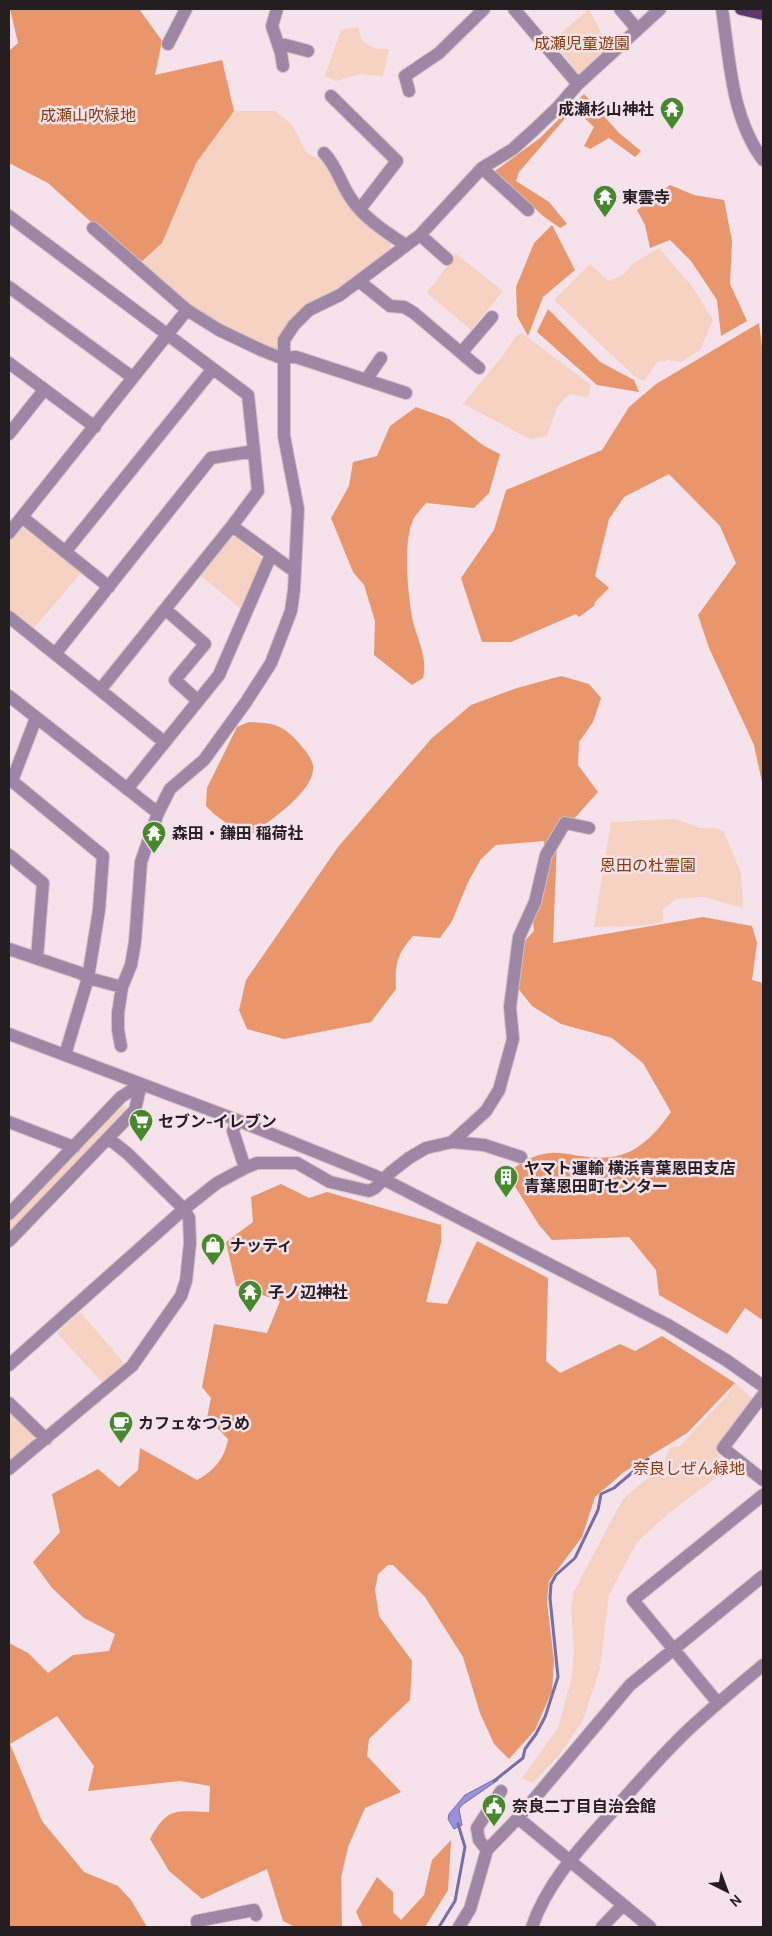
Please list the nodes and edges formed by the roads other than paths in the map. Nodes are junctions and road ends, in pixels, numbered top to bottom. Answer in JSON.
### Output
{"nodes":[{"id":1,"x":186,"y":9,"type":"edge"},
{"id":2,"x":277,"y":9,"type":"edge"},
{"id":3,"x":484,"y":9,"type":"edge"},
{"id":4,"x":514,"y":9,"type":"edge"},
{"id":5,"x":620,"y":9,"type":"edge"},
{"id":6,"x":660,"y":9,"type":"edge"},
{"id":7,"x":722,"y":9,"type":"edge"},
{"id":8,"x":741,"y":9,"type":"edge"},
{"id":9,"x":760,"y":12,"type":"edge"},
{"id":10,"x":638,"y":29,"type":"junction"},
{"id":11,"x":278,"y":43,"type":"junction"},
{"id":12,"x":168,"y":44,"type":"dead end"},
{"id":13,"x":308,"y":51,"type":"dead end"},
{"id":14,"x":283,"y":66,"type":"dead end"},
{"id":15,"x":578,"y":84,"type":"junction"},
{"id":16,"x":409,"y":90,"type":"dead end"},
{"id":17,"x":331,"y":96,"type":"dead end"},
{"id":18,"x":324,"y":153,"type":"dead end"},
{"id":19,"x":763,"y":160,"type":"edge"},
{"id":20,"x":482,"y":168,"type":"junction"},
{"id":21,"x":360,"y":209,"type":"junction"},
{"id":22,"x":528,"y":210,"type":"dead end"},
{"id":23,"x":9,"y":216,"type":"edge"},
{"id":24,"x":93,"y":228,"type":"dead end"},
{"id":25,"x":420,"y":234,"type":"junction"},
{"id":26,"x":406,"y":245,"type":"junction"},
{"id":27,"x":448,"y":259,"type":"dead end"},
{"id":28,"x":360,"y":281,"type":"junction"},
{"id":29,"x":9,"y":287,"type":"edge"},
{"id":30,"x":187,"y":310,"type":"junction"},
{"id":31,"x":492,"y":316,"type":"dead end"},
{"id":32,"x":166,"y":334,"type":"junction"},
{"id":33,"x":462,"y":353,"type":"junction"},
{"id":34,"x":286,"y":358,"type":"junction"},
{"id":35,"x":380,"y":358,"type":"dead end"},
{"id":36,"x":9,"y":363,"type":"edge"},
{"id":37,"x":479,"y":368,"type":"dead end"},
{"id":38,"x":212,"y":370,"type":"junction"},
{"id":39,"x":132,"y":378,"type":"junction"},
{"id":40,"x":366,"y":380,"type":"junction"},
{"id":41,"x":44,"y":390,"type":"junction"},
{"id":42,"x":406,"y":393,"type":"dead end"},
{"id":43,"x":95,"y":426,"type":"junction"},
{"id":44,"x":9,"y":434,"type":"edge"},
{"id":45,"x":254,"y":451,"type":"junction"},
{"id":46,"x":22,"y":517,"type":"junction"},
{"id":47,"x":232,"y":526,"type":"junction"},
{"id":48,"x":9,"y":533,"type":"edge"},
{"id":49,"x":65,"y":552,"type":"junction"},
{"id":50,"x":271,"y":555,"type":"junction"},
{"id":51,"x":294,"y":571,"type":"junction"},
{"id":52,"x":109,"y":587,"type":"junction"},
{"id":53,"x":165,"y":609,"type":"junction"},
{"id":54,"x":9,"y":617,"type":"edge"},
{"id":55,"x":55,"y":654,"type":"junction"},
{"id":56,"x":100,"y":690,"type":"junction"},
{"id":57,"x":9,"y":696,"type":"edge"},
{"id":58,"x":197,"y":700,"type":"junction"},
{"id":59,"x":36,"y":718,"type":"junction"},
{"id":60,"x":164,"y":742,"type":"junction"},
{"id":61,"x":127,"y":789,"type":"junction"},
{"id":62,"x":158,"y":813,"type":"junction"},
{"id":63,"x":589,"y":828,"type":"dead end"},
{"id":64,"x":9,"y":854,"type":"edge"},
{"id":65,"x":9,"y":949,"type":"edge"},
{"id":66,"x":37,"y":958,"type":"junction"},
{"id":67,"x":88,"y":978,"type":"junction"},
{"id":68,"x":122,"y":987,"type":"junction"},
{"id":69,"x":9,"y":1034,"type":"edge"},
{"id":70,"x":122,"y":1046,"type":"dead end"},
{"id":71,"x":65,"y":1055,"type":"junction"},
{"id":72,"x":142,"y":1084,"type":"junction"},
{"id":73,"x":237,"y":1120,"type":"junction"},
{"id":74,"x":9,"y":1122,"type":"edge"},
{"id":75,"x":108,"y":1138,"type":"junction"},
{"id":76,"x":452,"y":1142,"type":"junction"},
{"id":77,"x":74,"y":1147,"type":"junction"},
{"id":78,"x":521,"y":1157,"type":"dead end"},
{"id":79,"x":245,"y":1168,"type":"junction"},
{"id":80,"x":383,"y":1179,"type":"junction"},
{"id":81,"x":184,"y":1209,"type":"junction"},
{"id":82,"x":9,"y":1214,"type":"edge"},
{"id":83,"x":9,"y":1240,"type":"edge"},
{"id":84,"x":9,"y":1366,"type":"edge"},
{"id":85,"x":763,"y":1386,"type":"edge"},
{"id":86,"x":763,"y":1395,"type":"edge"},
{"id":87,"x":9,"y":1403,"type":"edge"},
{"id":88,"x":46,"y":1439,"type":"junction"},
{"id":89,"x":9,"y":1469,"type":"edge"},
{"id":90,"x":763,"y":1480,"type":"edge"},
{"id":91,"x":763,"y":1495,"type":"edge"},
{"id":92,"x":763,"y":1576,"type":"edge"},
{"id":93,"x":673,"y":1650,"type":"junction"},
{"id":94,"x":763,"y":1666,"type":"edge"},
{"id":95,"x":718,"y":1703,"type":"junction"},
{"id":96,"x":501,"y":1791,"type":"dead end"},
{"id":97,"x":518,"y":1818,"type":"junction"},
{"id":98,"x":487,"y":1850,"type":"junction"},
{"id":99,"x":570,"y":1860,"type":"junction"},
{"id":100,"x":623,"y":1905,"type":"junction"},
{"id":101,"x":254,"y":1909,"type":"dead end"},
{"id":102,"x":198,"y":1927,"type":"edge"},
{"id":103,"x":459,"y":1927,"type":"edge"},
{"id":104,"x":532,"y":1927,"type":"edge"},
{"id":105,"x":602,"y":1927,"type":"edge"},
{"id":106,"x":650,"y":1927,"type":"edge"}],
"edges":[{"from":1,"to":12,"type":"street"},
{"from":2,"to":11,"type":"street"},
{"from":3,"to":16,"type":"street"},
{"from":4,"to":15,"type":"street"},
{"from":5,"to":10,"type":"street"},
{"from":6,"to":10,"type":"street"},
{"from":7,"to":19,"type":"street"},
{"from":8,"to":9,"type":"main road"},
{"from":10,"to":15,"type":"street"},
{"from":11,"to":13,"type":"street"},
{"from":11,"to":14,"type":"street"},
{"from":15,"to":20,"type":"street"},
{"from":17,"to":21,"type":"street"},
{"from":18,"to":21,"type":"street"},
{"from":20,"to":22,"type":"street"},
{"from":20,"to":25,"type":"street"},
{"from":21,"to":26,"type":"street"},
{"from":23,"to":32,"type":"street"},
{"from":24,"to":30,"type":"street"},
{"from":25,"to":26,"type":"street"},
{"from":25,"to":27,"type":"street"},
{"from":26,"to":28,"type":"street"},
{"from":28,"to":33,"type":"street"},
{"from":28,"to":34,"type":"street"},
{"from":29,"to":39,"type":"street"},
{"from":30,"to":32,"type":"street"},
{"from":30,"to":34,"type":"street"},
{"from":31,"to":33,"type":"street"},
{"from":32,"to":38,"type":"street"},
{"from":32,"to":39,"type":"street"},
{"from":33,"to":37,"type":"street"},
{"from":34,"to":40,"type":"street"},
{"from":34,"to":51,"type":"street"},
{"from":35,"to":40,"type":"street"},
{"from":36,"to":41,"type":"street"},
{"from":38,"to":45,"type":"street"},
{"from":38,"to":49,"type":"street"},
{"from":39,"to":43,"type":"street"},
{"from":40,"to":42,"type":"street"},
{"from":41,"to":43,"type":"street"},
{"from":41,"to":44,"type":"street"},
{"from":43,"to":46,"type":"street"},
{"from":45,"to":47,"type":"street"},
{"from":45,"to":52,"type":"street"},
{"from":46,"to":48,"type":"street"},
{"from":46,"to":49,"type":"street"},
{"from":47,"to":50,"type":"street"},
{"from":47,"to":53,"type":"street"},
{"from":49,"to":52,"type":"street"},
{"from":50,"to":51,"type":"street"},
{"from":50,"to":58,"type":"street"},
{"from":51,"to":62,"type":"street"},
{"from":52,"to":55,"type":"street"},
{"from":53,"to":56,"type":"street"},
{"from":53,"to":58,"type":"street"},
{"from":54,"to":55,"type":"street"},
{"from":55,"to":56,"type":"street"},
{"from":56,"to":60,"type":"street"},
{"from":57,"to":59,"type":"street"},
{"from":58,"to":60,"type":"street"},
{"from":59,"to":61,"type":"street"},
{"from":59,"to":67,"type":"street"},
{"from":60,"to":61,"type":"street"},
{"from":61,"to":62,"type":"street"},
{"from":62,"to":68,"type":"street"},
{"from":63,"to":76,"type":"street"},
{"from":64,"to":66,"type":"street"},
{"from":65,"to":66,"type":"street"},
{"from":66,"to":67,"type":"street"},
{"from":67,"to":68,"type":"street"},
{"from":67,"to":71,"type":"street"},
{"from":68,"to":70,"type":"street"},
{"from":69,"to":71,"type":"street"},
{"from":71,"to":72,"type":"street"},
{"from":72,"to":73,"type":"street"},
{"from":72,"to":75,"type":"street"},
{"from":72,"to":77,"type":"street"},
{"from":73,"to":79,"type":"street"},
{"from":73,"to":80,"type":"street"},
{"from":74,"to":77,"type":"street"},
{"from":75,"to":81,"type":"street"},
{"from":75,"to":83,"type":"street"},
{"from":76,"to":78,"type":"street"},
{"from":76,"to":80,"type":"street"},
{"from":77,"to":82,"type":"street"},
{"from":79,"to":80,"type":"street"},
{"from":79,"to":81,"type":"street"},
{"from":80,"to":85,"type":"street"},
{"from":81,"to":84,"type":"street"},
{"from":81,"to":88,"type":"street"},
{"from":86,"to":90,"type":"street"},
{"from":87,"to":88,"type":"street"},
{"from":88,"to":89,"type":"street"},
{"from":91,"to":93,"type":"street"},
{"from":92,"to":93,"type":"street"},
{"from":93,"to":95,"type":"street"},
{"from":93,"to":97,"type":"street"},
{"from":94,"to":95,"type":"street"},
{"from":95,"to":99,"type":"street"},
{"from":96,"to":98,"type":"street"},
{"from":97,"to":98,"type":"street"},
{"from":97,"to":99,"type":"street"},
{"from":98,"to":103,"type":"street"},
{"from":99,"to":100,"type":"street"},
{"from":99,"to":104,"type":"street"},
{"from":100,"to":105,"type":"street"},
{"from":100,"to":106,"type":"street"},
{"from":101,"to":102,"type":"street"}]}
